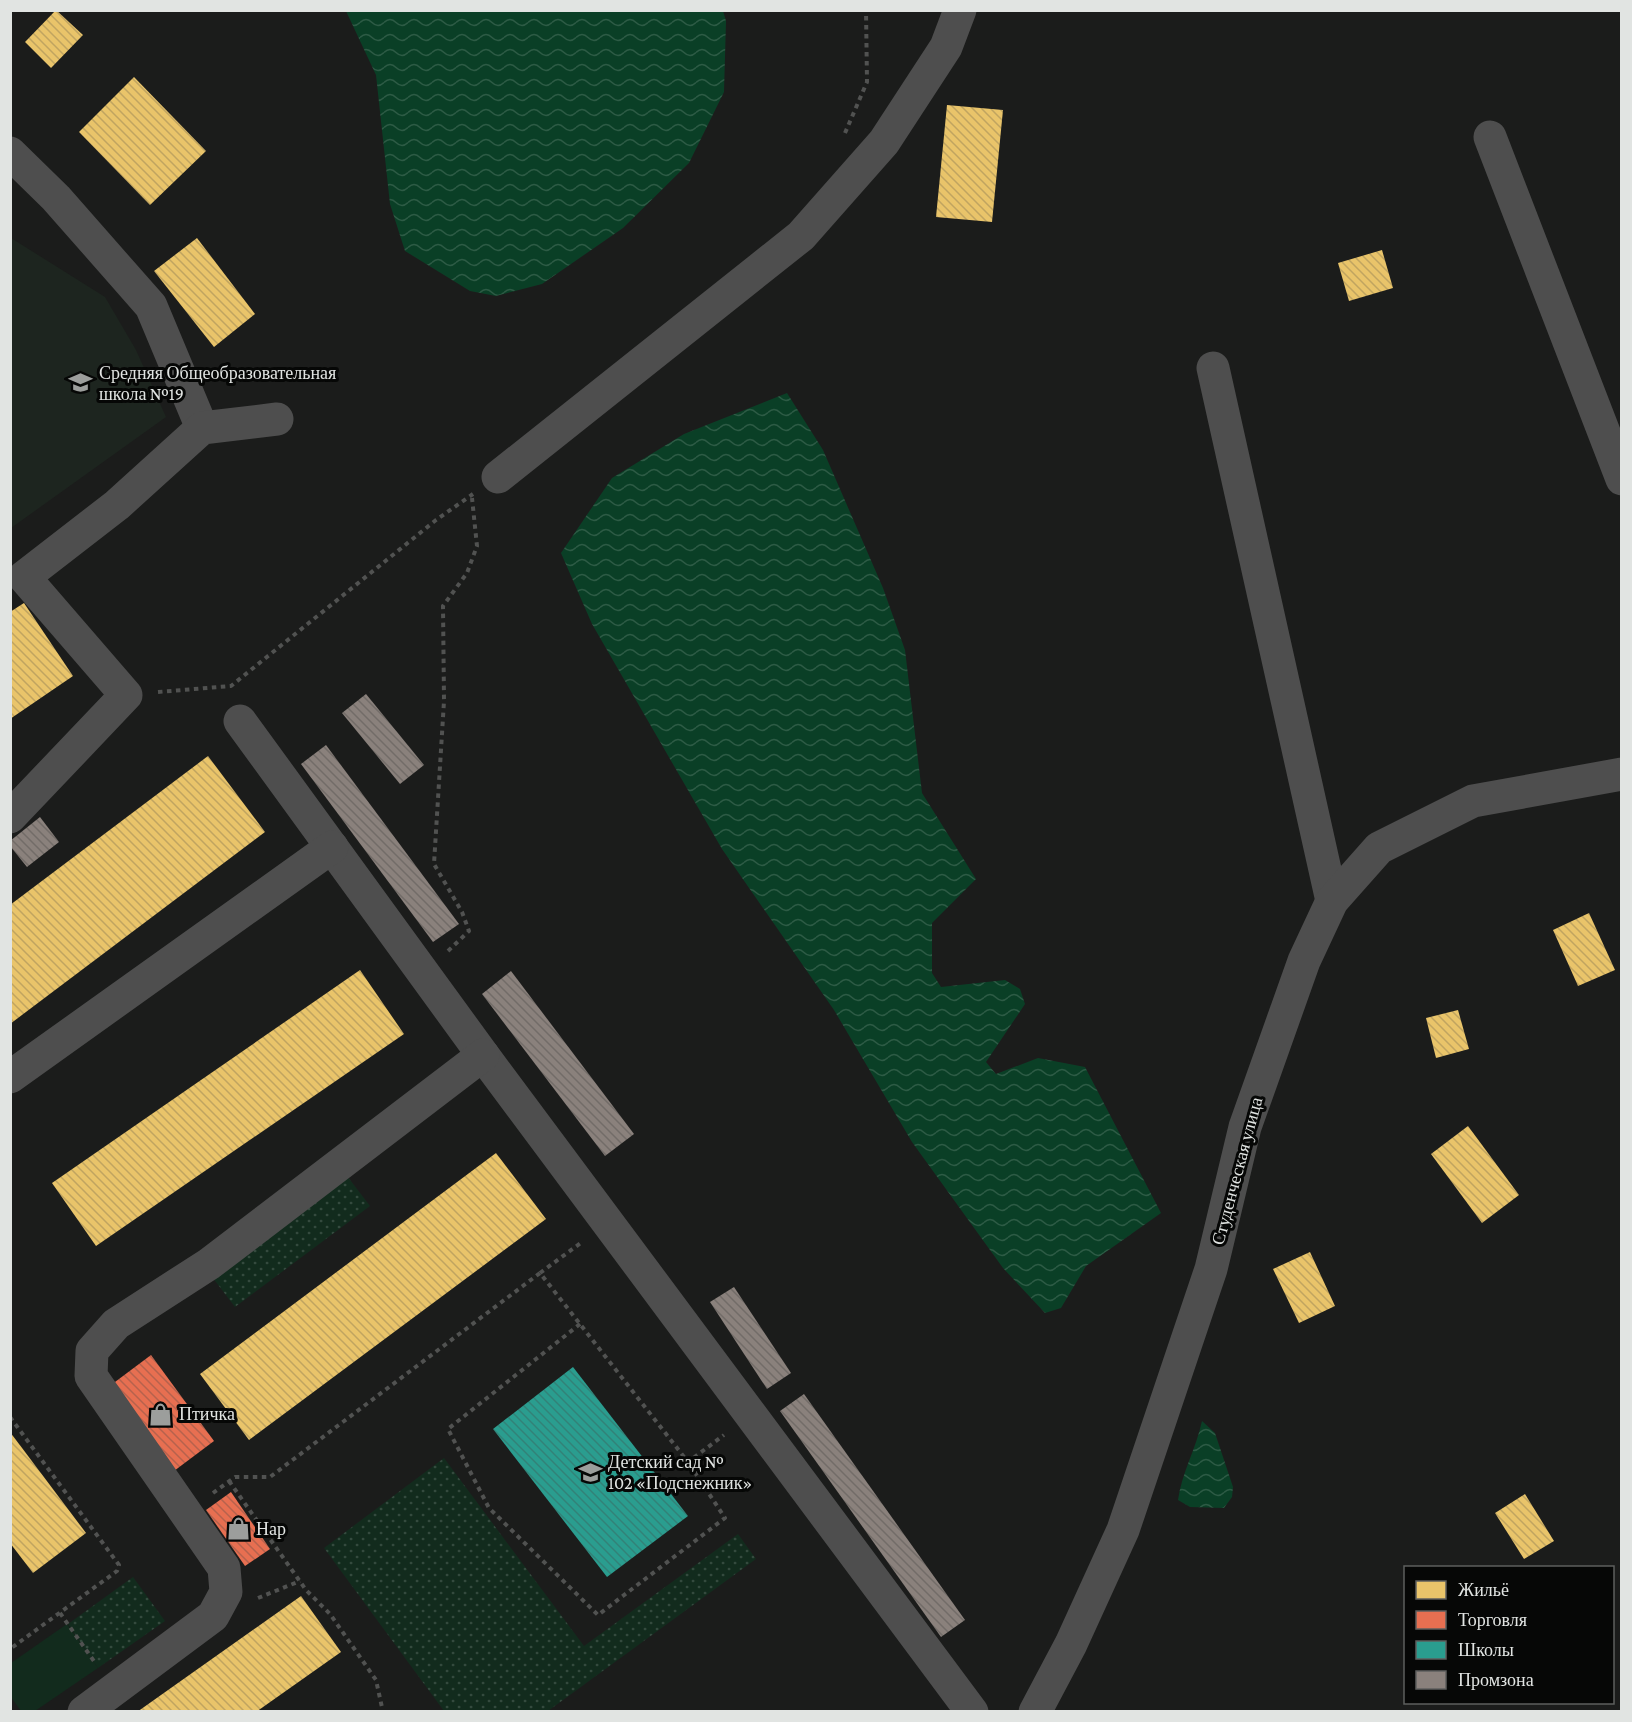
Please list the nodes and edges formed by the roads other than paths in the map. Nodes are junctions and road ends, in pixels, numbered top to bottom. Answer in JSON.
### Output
{"nodes":[{"id":1,"x":960,"y":10,"type":"edge"},
{"id":2,"x":1490,"y":137,"type":"dead end"},
{"id":3,"x":10,"y":153,"type":"edge"},
{"id":4,"x":1213,"y":368,"type":"dead end"},
{"id":5,"x":277,"y":419,"type":"dead end"},
{"id":6,"x":202,"y":428,"type":"junction"},
{"id":7,"x":1622,"y":479,"type":"edge"},
{"id":8,"x":485,"y":486,"type":"road end"},
{"id":9,"x":17,"y":582,"type":"edge"},
{"id":10,"x":240,"y":721,"type":"dead end"},
{"id":11,"x":1622,"y":774,"type":"edge"},
{"id":12,"x":10,"y":817,"type":"edge"},
{"id":13,"x":332,"y":848,"type":"junction"},
{"id":14,"x":1332,"y":902,"type":"junction"},
{"id":15,"x":483,"y":1055,"type":"junction"},
{"id":16,"x":10,"y":1077,"type":"edge"},
{"id":17,"x":84,"y":1712,"type":"edge"},
{"id":18,"x":972,"y":1712,"type":"edge"},
{"id":19,"x":1035,"y":1712,"type":"edge"}],
"edges":[{"from":1,"to":8,"type":"street"},
{"from":2,"to":7,"type":"street"},
{"from":3,"to":6,"type":"street"},
{"from":4,"to":14,"type":"street"},
{"from":5,"to":6,"type":"street"},
{"from":6,"to":9,"type":"street"},
{"from":9,"to":12,"type":"street"},
{"from":10,"to":13,"type":"street"},
{"from":11,"to":14,"type":"street","name":"Студенческая улица"},
{"from":13,"to":15,"type":"street"},
{"from":13,"to":16,"type":"street"},
{"from":14,"to":19,"type":"street","name":"Студенческая улица"},
{"from":15,"to":17,"type":"street"},
{"from":15,"to":18,"type":"street"}]}
